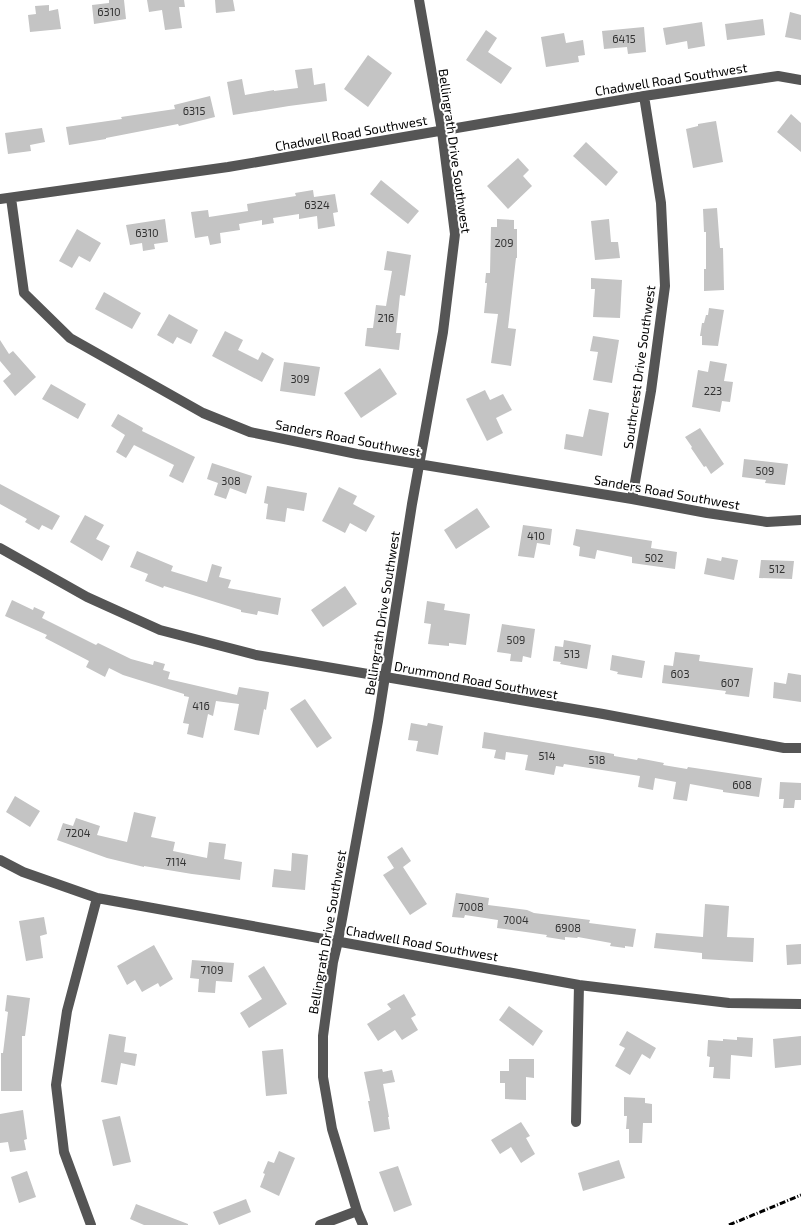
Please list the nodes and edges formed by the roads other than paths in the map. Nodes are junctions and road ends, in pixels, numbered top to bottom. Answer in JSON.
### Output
{"nodes":[{"id":1,"x":419,"y":0,"type":"edge"},
{"id":2,"x":801,"y":80,"type":"edge"},
{"id":3,"x":644,"y":96,"type":"junction"},
{"id":4,"x":442,"y":131,"type":"junction"},
{"id":5,"x":11,"y":198,"type":"junction"},
{"id":6,"x":0,"y":199,"type":"edge"},
{"id":7,"x":419,"y":464,"type":"junction"},
{"id":8,"x":632,"y":499,"type":"junction"},
{"id":9,"x":801,"y":520,"type":"edge"},
{"id":10,"x":0,"y":548,"type":"edge"},
{"id":11,"x":384,"y":678,"type":"junction"},
{"id":12,"x":801,"y":748,"type":"edge"},
{"id":13,"x":0,"y":860,"type":"edge"},
{"id":14,"x":97,"y":898,"type":"junction"},
{"id":15,"x":338,"y":941,"type":"junction"},
{"id":16,"x":579,"y":985,"type":"junction"},
{"id":17,"x":801,"y":1004,"type":"edge"},
{"id":18,"x":576,"y":1122,"type":"dead end"},
{"id":19,"x":357,"y":1211,"type":"junction"},
{"id":20,"x":91,"y":1225,"type":"edge"},
{"id":21,"x":320,"y":1225,"type":"edge"},
{"id":22,"x":363,"y":1225,"type":"edge"}],
"edges":[{"from":1,"to":4,"type":"street","name":"Bellingrath Drive Southwest"},
{"from":2,"to":3,"type":"street","name":"Chadwell Road Southwest"},
{"from":3,"to":4,"type":"street","name":"Chadwell Road Southwest"},
{"from":3,"to":8,"type":"street","name":"Southcrest Drive Southwest"},
{"from":4,"to":5,"type":"street","name":"Chadwell Road Southwest"},
{"from":4,"to":7,"type":"street","name":"Bellingrath Drive Southwest"},
{"from":5,"to":6,"type":"street","name":"Chadwell Road Southwest"},
{"from":5,"to":7,"type":"street","name":"Sanders Road Southwest"},
{"from":7,"to":8,"type":"street","name":"Sanders Road Southwest"},
{"from":7,"to":11,"type":"street","name":"Bellingrath Drive Southwest"},
{"from":8,"to":9,"type":"street","name":"Sanders Road Southwest"},
{"from":10,"to":11,"type":"street","name":"Drummond Road Southwest"},
{"from":11,"to":12,"type":"street","name":"Drummond Road Southwest"},
{"from":11,"to":15,"type":"street","name":"Bellingrath Drive Southwest"},
{"from":13,"to":14,"type":"street","name":"Chadwell Road Southwest"},
{"from":14,"to":15,"type":"street","name":"Chadwell Road Southwest"},
{"from":14,"to":20,"type":"street"},
{"from":15,"to":16,"type":"street","name":"Chadwell Road Southwest"},
{"from":15,"to":19,"type":"street","name":"Bellingrath Drive Southwest"},
{"from":16,"to":17,"type":"street","name":"Chadwell Road Southwest"},
{"from":16,"to":18,"type":"street"},
{"from":19,"to":21,"type":"street"},
{"from":19,"to":22,"type":"street","name":"Bellingrath Drive Southwest"}]}
